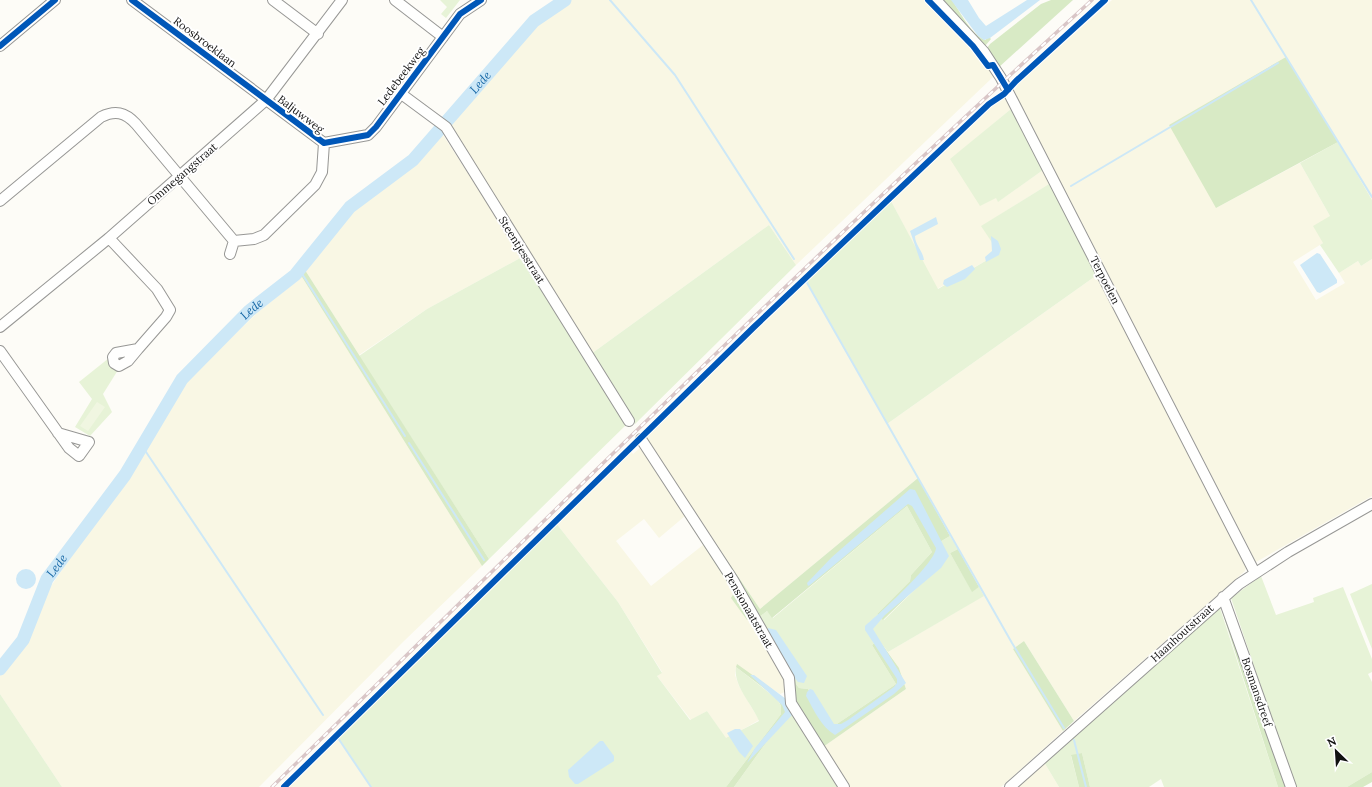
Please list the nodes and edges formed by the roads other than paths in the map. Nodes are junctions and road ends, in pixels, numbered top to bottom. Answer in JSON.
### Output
{"nodes":[{"id":1,"x":55,"y":0,"type":"edge"},
{"id":2,"x":132,"y":0,"type":"edge"},
{"id":3,"x":273,"y":0,"type":"edge"},
{"id":4,"x":342,"y":0,"type":"edge"},
{"id":5,"x":395,"y":0,"type":"edge"},
{"id":6,"x":481,"y":0,"type":"edge"},
{"id":7,"x":936,"y":0,"type":"edge"},
{"id":8,"x":318,"y":34,"type":"junction"},
{"id":9,"x":443,"y":36,"type":"junction"},
{"id":10,"x":0,"y":46,"type":"edge"},
{"id":11,"x":400,"y":93,"type":"junction"},
{"id":12,"x":266,"y":100,"type":"junction"},
{"id":13,"x":324,"y":143,"type":"junction"},
{"id":14,"x":180,"y":176,"type":"junction"},
{"id":15,"x":0,"y":201,"type":"edge"},
{"id":16,"x":109,"y":238,"type":"junction"},
{"id":17,"x":234,"y":241,"type":"junction"},
{"id":18,"x":230,"y":254,"type":"dead end"},
{"id":19,"x":0,"y":327,"type":"edge"},
{"id":20,"x":138,"y":349,"type":"dead end"},
{"id":21,"x":0,"y":351,"type":"edge"},
{"id":22,"x":629,"y":421,"type":"dead end"},
{"id":23,"x":58,"y":433,"type":"dead end"},
{"id":24,"x":641,"y":438,"type":"dead end"},
{"id":25,"x":1372,"y":504,"type":"edge"},
{"id":26,"x":1255,"y":573,"type":"junction"},
{"id":27,"x":1223,"y":597,"type":"junction"},
{"id":28,"x":844,"y":787,"type":"edge"},
{"id":29,"x":1010,"y":787,"type":"edge"},
{"id":30,"x":1291,"y":787,"type":"edge"}],
"edges":[{"from":1,"to":10,"type":"street"},
{"from":2,"to":12,"type":"street","name":"Roosbroeklaan"},
{"from":3,"to":8,"type":"street"},
{"from":4,"to":8,"type":"street","name":"Ommegangstraat"},
{"from":5,"to":9,"type":"street"},
{"from":6,"to":9,"type":"street","name":"Ledebeekweg"},
{"from":7,"to":26,"type":"street","name":"Terpoelen"},
{"from":8,"to":12,"type":"street","name":"Ommegangstraat"},
{"from":9,"to":11,"type":"street","name":"Ledebeekweg"},
{"from":11,"to":13,"type":"street","name":"Ledebeekweg"},
{"from":11,"to":22,"type":"street","name":"Steentjesstraat"},
{"from":12,"to":13,"type":"street","name":"Baljuwweg"},
{"from":12,"to":14,"type":"street","name":"Ommegangstraat"},
{"from":13,"to":17,"type":"street"},
{"from":14,"to":15,"type":"street"},
{"from":14,"to":16,"type":"street","name":"Ommegangstraat"},
{"from":14,"to":17,"type":"street"},
{"from":16,"to":19,"type":"street","name":"Ommegangstraat"},
{"from":16,"to":20,"type":"street"},
{"from":17,"to":18,"type":"street"},
{"from":21,"to":23,"type":"street"},
{"from":24,"to":28,"type":"street","name":"Pensionaatstraat"},
{"from":25,"to":26,"type":"street","name":"Haanhoutstraat"},
{"from":26,"to":27,"type":"street","name":"Haanhoutstraat"},
{"from":27,"to":29,"type":"street","name":"Haanhoutstraat"},
{"from":27,"to":30,"type":"street","name":"Bosmansdreef"}]}
